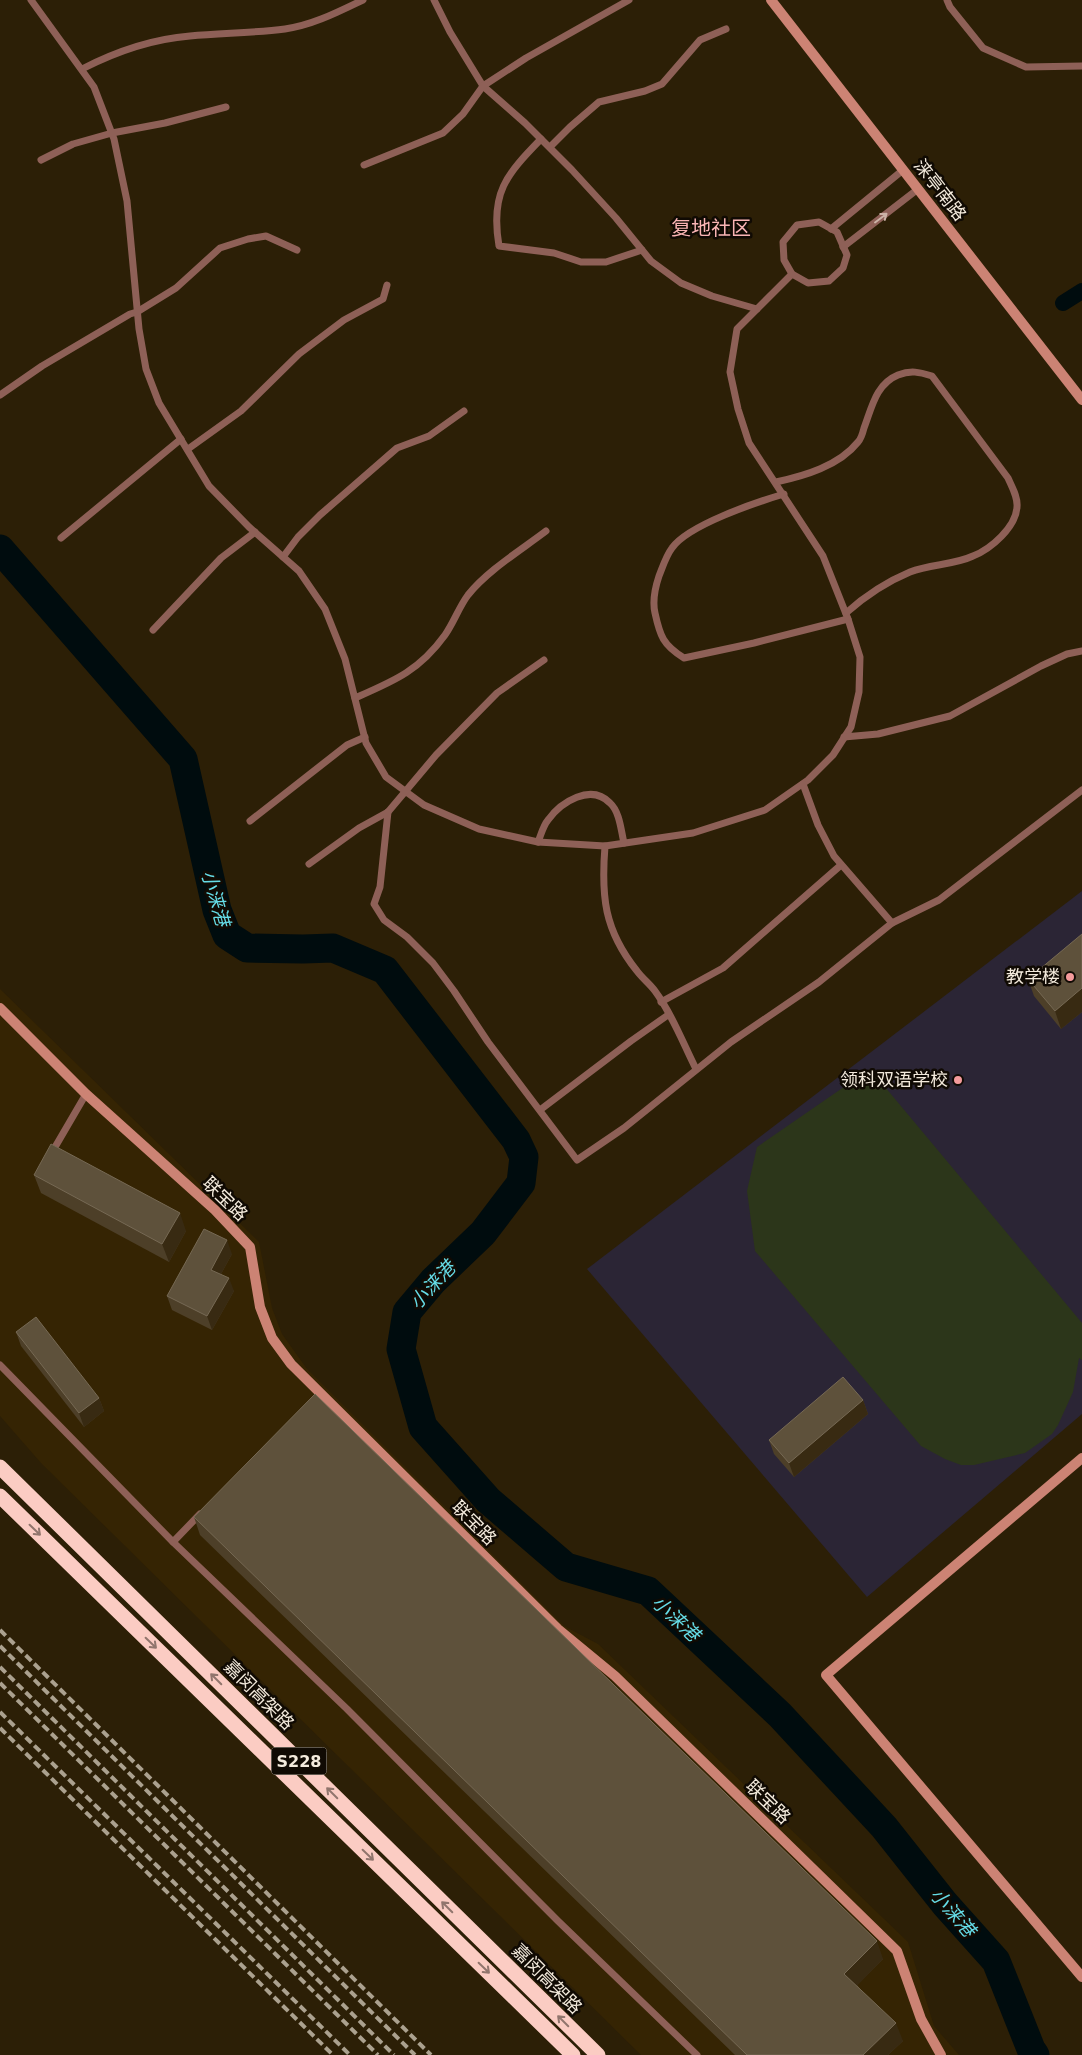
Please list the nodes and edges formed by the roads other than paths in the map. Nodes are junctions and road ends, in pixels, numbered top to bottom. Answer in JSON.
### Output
{"nodes":[{"id":1,"x":32,"y":0,"type":"edge"},
{"id":2,"x":363,"y":0,"type":"edge"},
{"id":3,"x":434,"y":0,"type":"edge"},
{"id":4,"x":629,"y":0,"type":"edge"},
{"id":5,"x":772,"y":0,"type":"edge"},
{"id":6,"x":947,"y":0,"type":"edge"},
{"id":7,"x":726,"y":29,"type":"dead end"},
{"id":8,"x":1082,"y":66,"type":"edge"},
{"id":9,"x":82,"y":69,"type":"junction"},
{"id":10,"x":483,"y":86,"type":"junction"},
{"id":11,"x":226,"y":107,"type":"dead end"},
{"id":12,"x":112,"y":133,"type":"junction"},
{"id":13,"x":541,"y":139,"type":"junction"},
{"id":14,"x":550,"y":147,"type":"junction"},
{"id":15,"x":41,"y":160,"type":"dead end"},
{"id":16,"x":364,"y":165,"type":"dead end"},
{"id":17,"x":903,"y":170,"type":"junction"},
{"id":18,"x":918,"y":189,"type":"junction"},
{"id":19,"x":831,"y":228,"type":"junction"},
{"id":20,"x":843,"y":246,"type":"junction"},
{"id":21,"x":297,"y":250,"type":"dead end"},
{"id":22,"x":642,"y":250,"type":"junction"},
{"id":23,"x":792,"y":274,"type":"junction"},
{"id":24,"x":387,"y":285,"type":"dead end"},
{"id":25,"x":757,"y":309,"type":"junction"},
{"id":26,"x":137,"y":312,"type":"junction"},
{"id":27,"x":0,"y":395,"type":"edge"},
{"id":28,"x":1082,"y":400,"type":"edge"},
{"id":29,"x":464,"y":411,"type":"dead end"},
{"id":30,"x":181,"y":439,"type":"junction"},
{"id":31,"x":188,"y":450,"type":"junction"},
{"id":32,"x":776,"y":482,"type":"junction"},
{"id":33,"x":784,"y":494,"type":"junction"},
{"id":34,"x":546,"y":531,"type":"dead end"},
{"id":35,"x":255,"y":532,"type":"junction"},
{"id":36,"x":61,"y":538,"type":"dead end"},
{"id":37,"x":284,"y":557,"type":"junction"},
{"id":38,"x":847,"y":616,"type":"junction"},
{"id":39,"x":153,"y":630,"type":"dead end"},
{"id":40,"x":1082,"y":651,"type":"edge"},
{"id":41,"x":544,"y":660,"type":"dead end"},
{"id":42,"x":355,"y":698,"type":"junction"},
{"id":43,"x":365,"y":737,"type":"junction"},
{"id":44,"x":844,"y":737,"type":"junction"},
{"id":45,"x":803,"y":784,"type":"junction"},
{"id":46,"x":1082,"y":790,"type":"edge"},
{"id":47,"x":404,"y":791,"type":"junction"},
{"id":48,"x":388,"y":812,"type":"junction"},
{"id":49,"x":250,"y":821,"type":"dead end"},
{"id":50,"x":538,"y":842,"type":"junction"},
{"id":51,"x":624,"y":843,"type":"junction"},
{"id":52,"x":605,"y":846,"type":"junction"},
{"id":53,"x":309,"y":864,"type":"dead end"},
{"id":54,"x":842,"y":865,"type":"junction"},
{"id":55,"x":892,"y":923,"type":"junction"},
{"id":56,"x":661,"y":1002,"type":"junction"},
{"id":57,"x":0,"y":1008,"type":"edge"},
{"id":58,"x":668,"y":1015,"type":"junction"},
{"id":59,"x":696,"y":1069,"type":"junction"},
{"id":60,"x":86,"y":1094,"type":"junction"},
{"id":61,"x":540,"y":1110,"type":"junction"},
{"id":62,"x":46,"y":1162,"type":"edge"},
{"id":63,"x":0,"y":1365,"type":"edge"},
{"id":64,"x":1082,"y":1458,"type":"edge"},
{"id":65,"x":0,"y":1467,"type":"edge"},
{"id":66,"x":0,"y":1496,"type":"edge"},
{"id":67,"x":205,"y":1509,"type":"edge"},
{"id":68,"x":173,"y":1542,"type":"junction"},
{"id":69,"x":1082,"y":1977,"type":"edge"},
{"id":70,"x":573,"y":2055,"type":"edge"},
{"id":71,"x":598,"y":2055,"type":"edge"},
{"id":72,"x":697,"y":2055,"type":"edge"},
{"id":73,"x":941,"y":2055,"type":"edge"}],
"edges":[{"from":1,"to":9,"type":"lane"},
{"from":2,"to":9,"type":"lane"},
{"from":3,"to":10,"type":"lane"},
{"from":4,"to":10,"type":"lane"},
{"from":5,"to":17,"type":"street","name":"涞亭南路"},
{"from":6,"to":8,"type":"lane"},
{"from":7,"to":14,"type":"lane"},
{"from":9,"to":12,"type":"lane"},
{"from":10,"to":13,"type":"lane"},
{"from":10,"to":16,"type":"lane"},
{"from":11,"to":12,"type":"lane"},
{"from":12,"to":15,"type":"lane"},
{"from":12,"to":26,"type":"lane"},
{"from":13,"to":14,"type":"lane"},
{"from":13,"to":22,"type":"lane"},
{"from":14,"to":22,"type":"lane"},
{"from":17,"to":18,"type":"street","name":"涞亭南路"},
{"from":17,"to":19,"type":"lane"},
{"from":20,"to":18,"type":"lane","one_way":true},
{"from":18,"to":28,"type":"street","name":"涞亭南路"},
{"from":19,"to":20,"type":"lane"},
{"from":19,"to":23,"type":"lane"},
{"from":20,"to":23,"type":"lane"},
{"from":21,"to":26,"type":"lane"},
{"from":22,"to":25,"type":"lane"},
{"from":23,"to":25,"type":"lane"},
{"from":24,"to":31,"type":"lane"},
{"from":25,"to":32,"type":"lane"},
{"from":26,"to":27,"type":"lane"},
{"from":26,"to":30,"type":"lane"},
{"from":29,"to":37,"type":"lane"},
{"from":30,"to":31,"type":"lane"},
{"from":30,"to":36,"type":"lane"},
{"from":31,"to":35,"type":"lane"},
{"from":32,"to":33,"type":"lane"},
{"from":32,"to":38,"type":"lane"},
{"from":33,"to":38,"type":"lane"},
{"from":33,"to":38,"type":"lane"},
{"from":34,"to":42,"type":"lane"},
{"from":35,"to":37,"type":"lane"},
{"from":35,"to":39,"type":"lane"},
{"from":37,"to":42,"type":"lane"},
{"from":38,"to":44,"type":"lane"},
{"from":40,"to":44,"type":"lane"},
{"from":41,"to":47,"type":"lane"},
{"from":42,"to":43,"type":"lane"},
{"from":43,"to":47,"type":"lane"},
{"from":43,"to":49,"type":"lane"},
{"from":44,"to":45,"type":"lane"},
{"from":45,"to":51,"type":"lane"},
{"from":45,"to":54,"type":"lane"},
{"from":46,"to":55,"type":"lane"},
{"from":47,"to":48,"type":"lane"},
{"from":47,"to":50,"type":"lane"},
{"from":48,"to":53,"type":"lane"},
{"from":48,"to":61,"type":"lane"},
{"from":50,"to":51,"type":"lane"},
{"from":50,"to":52,"type":"lane"},
{"from":51,"to":52,"type":"lane"},
{"from":52,"to":56,"type":"lane"},
{"from":54,"to":55,"type":"lane"},
{"from":54,"to":56,"type":"lane"},
{"from":55,"to":59,"type":"lane"},
{"from":56,"to":58,"type":"lane"},
{"from":57,"to":60,"type":"street","name":"联宝路"},
{"from":58,"to":59,"type":"lane"},
{"from":58,"to":61,"type":"lane"},
{"from":59,"to":61,"type":"lane"},
{"from":60,"to":62,"type":"lane"},
{"from":60,"to":73,"type":"street","name":"联宝路"},
{"from":63,"to":68,"type":"lane"},
{"from":64,"to":69,"type":"street"},
{"from":71,"to":65,"type":"highway","name":"嘉闵高架路","number":"S228","one_way":true},
{"from":66,"to":70,"type":"highway","name":"嘉闵高架路","number":"S228","one_way":true},
{"from":67,"to":68,"type":"lane"},
{"from":68,"to":72,"type":"lane"}]}
